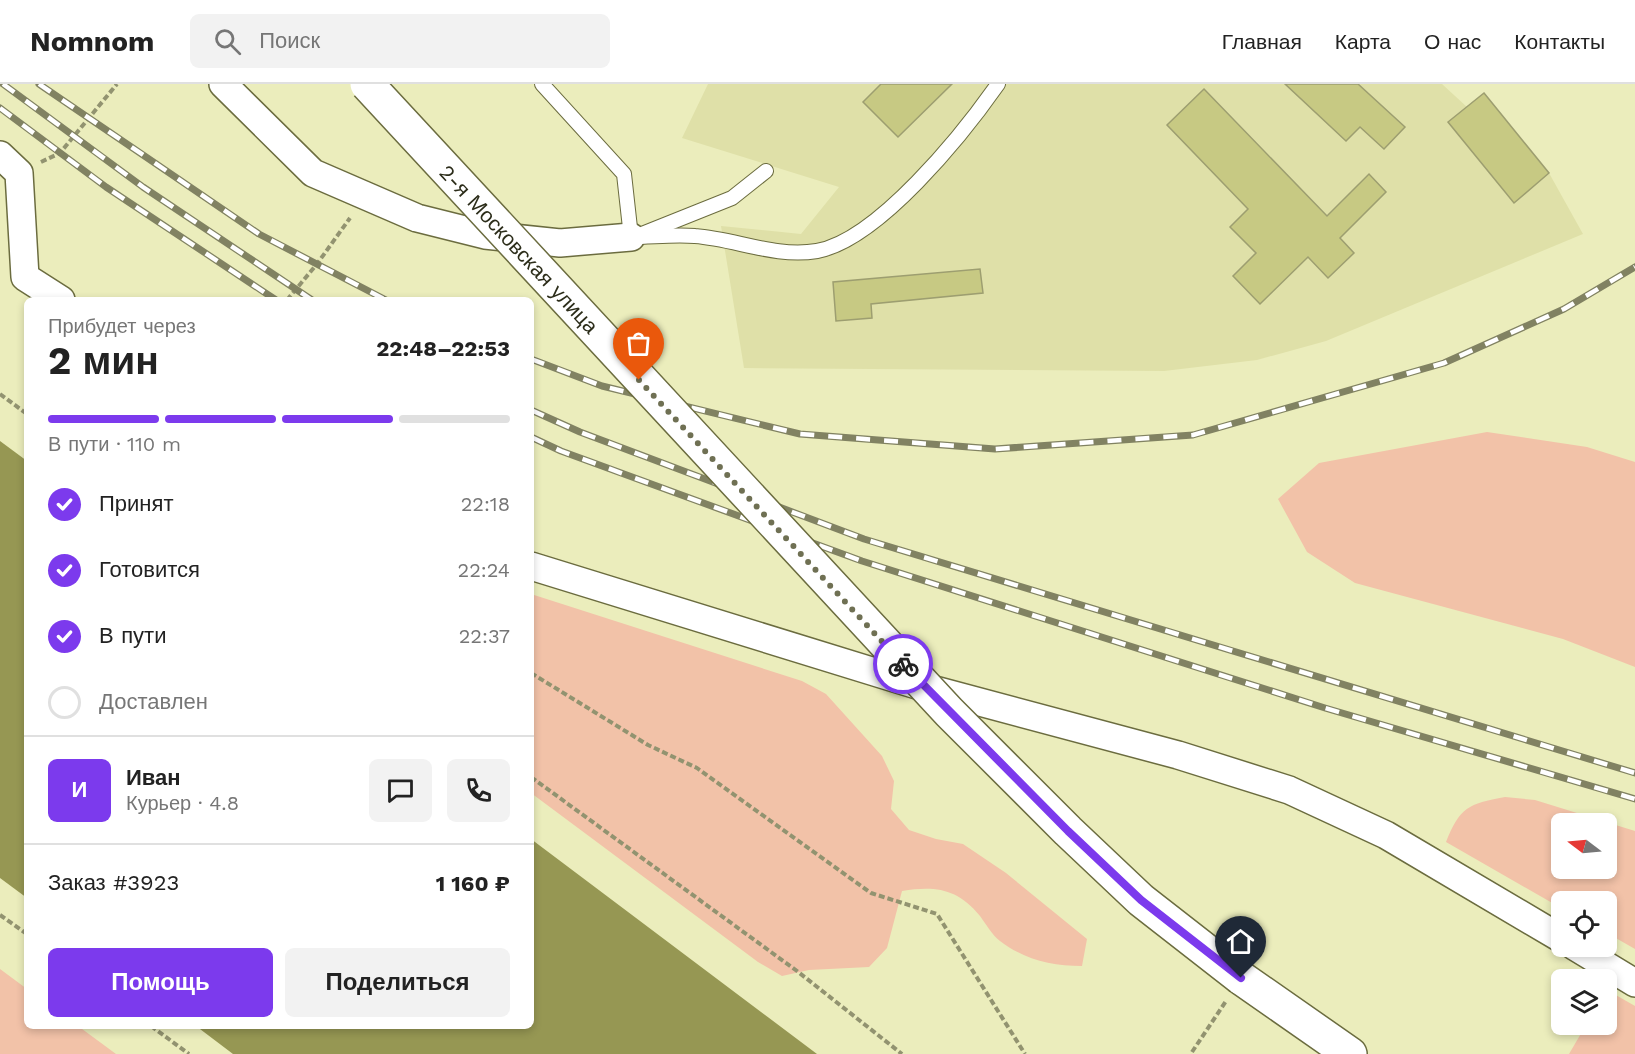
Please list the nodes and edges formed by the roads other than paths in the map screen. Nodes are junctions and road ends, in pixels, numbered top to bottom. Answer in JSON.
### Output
{"nodes":[{"id":1,"x":223,"y":84,"type":"edge"},
{"id":2,"x":367,"y":84,"type":"edge"},
{"id":3,"x":542,"y":84,"type":"edge"},
{"id":4,"x":998,"y":84,"type":"edge"},
{"id":5,"x":9,"y":164,"type":"edge"},
{"id":6,"x":766,"y":171,"type":"dead end"},
{"id":7,"x":632,"y":237,"type":"junction"},
{"id":8,"x":56,"y":297,"type":"edge"},
{"id":9,"x":534,"y":567,"type":"edge"},
{"id":10,"x":1551,"y":932,"type":"edge"},
{"id":11,"x":1592,"y":957,"type":"edge"},
{"id":12,"x":1635,"y":983,"type":"edge"},
{"id":13,"x":1350,"y":1054,"type":"edge"}],
"edges":[{"from":1,"to":7,"type":"street"},
{"from":2,"to":13,"type":"main road","name":"2-я Московская улица","bridge":true},
{"from":3,"to":7,"type":"lane"},
{"from":4,"to":7,"type":"lane"},
{"from":5,"to":8,"type":"street"},
{"from":6,"to":7,"type":"lane"},
{"from":9,"to":10,"type":"street"},
{"from":11,"to":12,"type":"street"}]}
